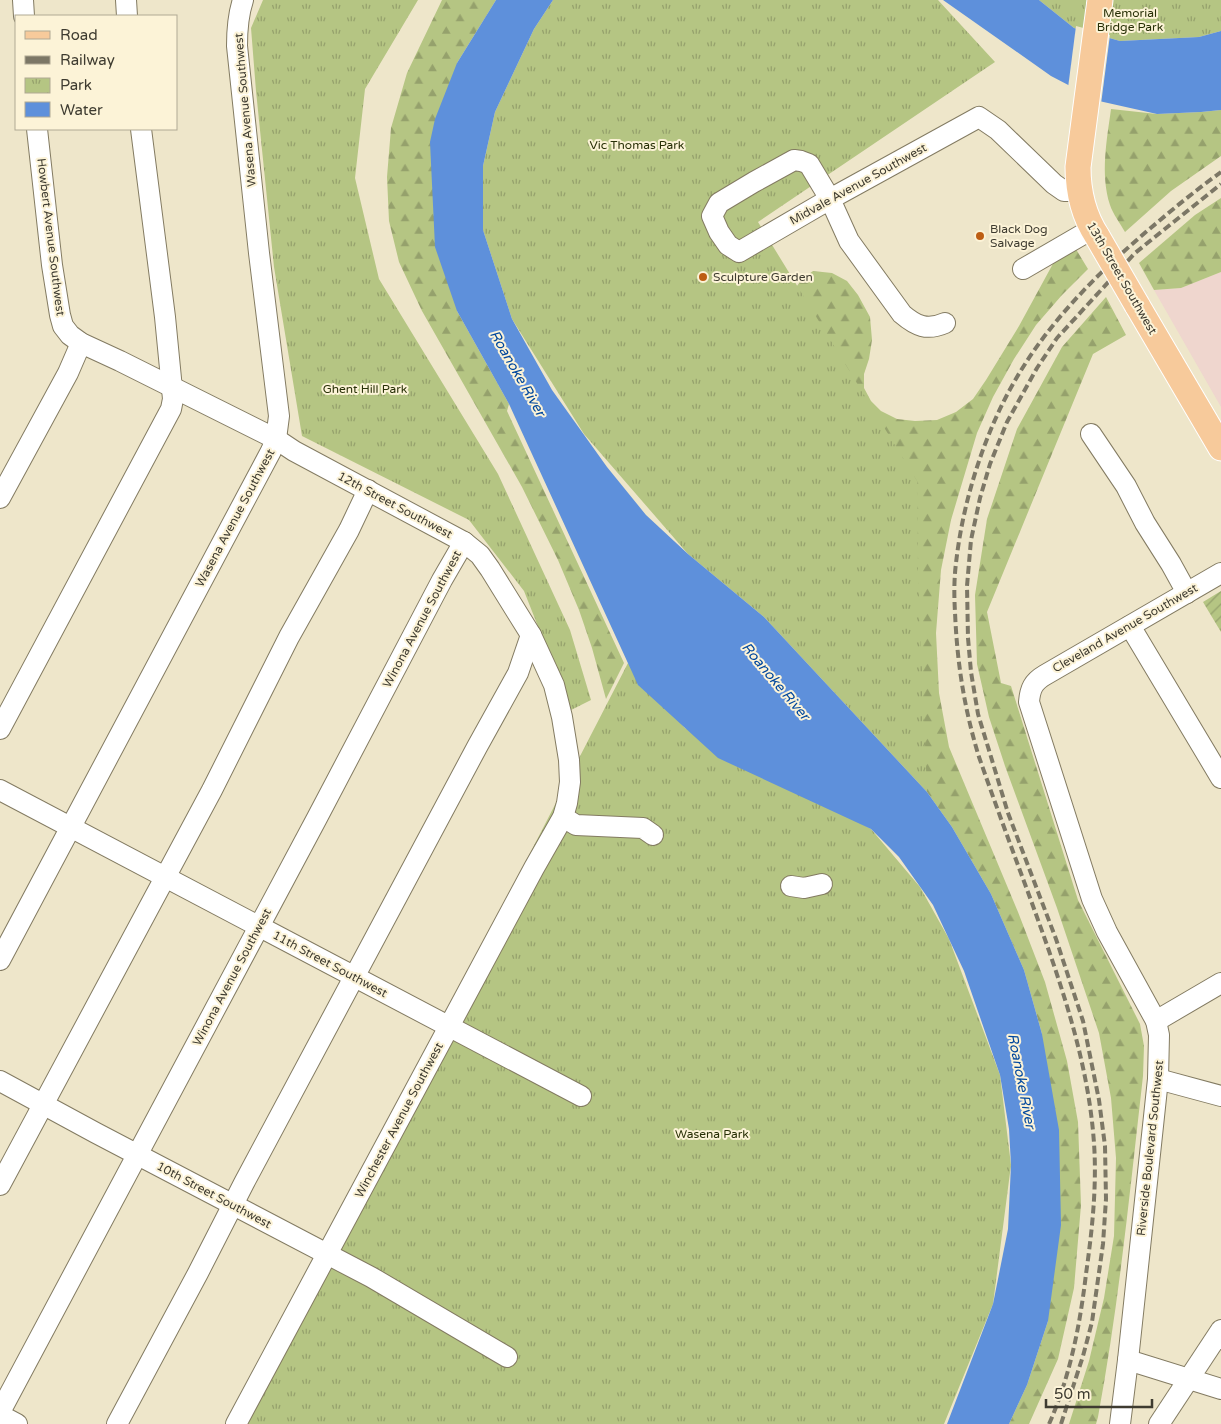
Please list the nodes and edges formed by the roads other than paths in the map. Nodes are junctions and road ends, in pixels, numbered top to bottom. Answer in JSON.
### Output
{"nodes":[{"id":1,"x":22,"y":0,"type":"edge"},
{"id":2,"x":126,"y":0,"type":"edge"},
{"id":3,"x":243,"y":0,"type":"edge"},
{"id":4,"x":1100,"y":0,"type":"edge"},
{"id":5,"x":24,"y":15,"type":"edge"},
{"id":6,"x":127,"y":15,"type":"edge"},
{"id":7,"x":37,"y":130,"type":"edge"},
{"id":8,"x":141,"y":130,"type":"edge"},
{"id":9,"x":1080,"y":191,"type":"junction"},
{"id":10,"x":830,"y":199,"type":"junction"},
{"id":11,"x":1095,"y":232,"type":"junction"},
{"id":12,"x":1023,"y":270,"type":"dead end"},
{"id":13,"x":945,"y":323,"type":"dead end"},
{"id":14,"x":81,"y":343,"type":"junction"},
{"id":15,"x":172,"y":388,"type":"junction"},
{"id":16,"x":1091,"y":434,"type":"dead end"},
{"id":17,"x":276,"y":440,"type":"junction"},
{"id":18,"x":1221,"y":448,"type":"edge"},
{"id":19,"x":368,"y":490,"type":"junction"},
{"id":20,"x":0,"y":498,"type":"edge"},
{"id":21,"x":464,"y":542,"type":"junction"},
{"id":22,"x":1221,"y":573,"type":"edge"},
{"id":23,"x":1187,"y":593,"type":"junction"},
{"id":24,"x":1130,"y":626,"type":"junction"},
{"id":25,"x":531,"y":635,"type":"junction"},
{"id":26,"x":1031,"y":686,"type":"joint"},
{"id":27,"x":0,"y":729,"type":"edge"},
{"id":28,"x":1221,"y":778,"type":"edge"},
{"id":29,"x":0,"y":790,"type":"edge"},
{"id":30,"x":563,"y":818,"type":"junction"},
{"id":31,"x":71,"y":828,"type":"junction"},
{"id":32,"x":653,"y":835,"type":"dead end"},
{"id":33,"x":165,"y":876,"type":"junction"},
{"id":34,"x":822,"y":884,"type":"dead end"},
{"id":35,"x":791,"y":886,"type":"dead end"},
{"id":36,"x":259,"y":927,"type":"junction"},
{"id":37,"x":0,"y":960,"type":"edge"},
{"id":38,"x":354,"y":977,"type":"junction"},
{"id":39,"x":1221,"y":983,"type":"edge"},
{"id":40,"x":1156,"y":1022,"type":"junction"},
{"id":41,"x":449,"y":1027,"type":"junction"},
{"id":42,"x":1158,"y":1079,"type":"junction"},
{"id":43,"x":0,"y":1081,"type":"edge"},
{"id":44,"x":1220,"y":1094,"type":"edge"},
{"id":45,"x":581,"y":1096,"type":"dead end"},
{"id":46,"x":44,"y":1104,"type":"junction"},
{"id":47,"x":138,"y":1155,"type":"junction"},
{"id":48,"x":0,"y":1184,"type":"edge"},
{"id":49,"x":233,"y":1204,"type":"junction"},
{"id":50,"x":327,"y":1254,"type":"junction"},
{"id":51,"x":1221,"y":1330,"type":"edge"},
{"id":52,"x":507,"y":1357,"type":"dead end"},
{"id":53,"x":1128,"y":1360,"type":"junction"},
{"id":54,"x":1188,"y":1379,"type":"junction"},
{"id":55,"x":1221,"y":1389,"type":"edge"},
{"id":56,"x":0,"y":1413,"type":"edge"},
{"id":57,"x":17,"y":1424,"type":"edge"},
{"id":58,"x":117,"y":1424,"type":"edge"},
{"id":59,"x":236,"y":1424,"type":"edge"},
{"id":60,"x":1120,"y":1424,"type":"edge"},
{"id":61,"x":1159,"y":1424,"type":"edge"}],
"edges":[{"from":1,"to":5,"type":"street"},
{"from":2,"to":6,"type":"street"},
{"from":3,"to":17,"type":"street","name":"Wasena Avenue Southwest"},
{"from":4,"to":9,"type":"main road","name":"13th Street Southwest"},
{"from":7,"to":14,"type":"street","name":"Howbert Avenue Southwest"},
{"from":8,"to":15,"type":"street"},
{"from":9,"to":10,"type":"street","name":"Midvale Avenue Southwest"},
{"from":9,"to":11,"type":"main road","name":"13th Street Southwest"},
{"from":10,"to":10,"type":"street","name":"Midvale Avenue Southwest"},
{"from":10,"to":13,"type":"street"},
{"from":11,"to":12,"type":"street"},
{"from":11,"to":18,"type":"main road","name":"13th Street Southwest","bridge":true},
{"from":14,"to":15,"type":"street","name":"12th Street Southwest"},
{"from":14,"to":20,"type":"street"},
{"from":15,"to":17,"type":"street","name":"12th Street Southwest"},
{"from":15,"to":27,"type":"street"},
{"from":16,"to":23,"type":"street"},
{"from":17,"to":19,"type":"street","name":"12th Street Southwest"},
{"from":17,"to":31,"type":"street","name":"Wasena Avenue Southwest"},
{"from":19,"to":21,"type":"street","name":"12th Street Southwest"},
{"from":19,"to":33,"type":"street"},
{"from":21,"to":25,"type":"street","name":"12th Street Southwest"},
{"from":21,"to":36,"type":"street","name":"Winona Avenue Southwest"},
{"from":22,"to":23,"type":"street","name":"Cleveland Avenue Southwest"},
{"from":23,"to":24,"type":"street","name":"Cleveland Avenue Southwest"},
{"from":24,"to":26,"type":"street","name":"Cleveland Avenue Southwest"},
{"from":24,"to":28,"type":"street"},
{"from":25,"to":30,"type":"street","name":"12th Street Southwest"},
{"from":25,"to":38,"type":"street"},
{"from":26,"to":40,"type":"street","name":"Riverside Boulevard Southwest"},
{"from":29,"to":31,"type":"street","name":"11th Street Southwest"},
{"from":30,"to":32,"type":"street"},
{"from":30,"to":41,"type":"street","name":"Winchester Avenue Southwest"},
{"from":31,"to":33,"type":"street","name":"11th Street Southwest"},
{"from":31,"to":37,"type":"street","name":"Wasena Avenue Southwest"},
{"from":33,"to":36,"type":"street","name":"11th Street Southwest"},
{"from":33,"to":46,"type":"street"},
{"from":34,"to":35,"type":"street"},
{"from":36,"to":38,"type":"street","name":"11th Street Southwest"},
{"from":36,"to":47,"type":"street","name":"Winona Avenue Southwest"},
{"from":38,"to":41,"type":"street","name":"11th Street Southwest"},
{"from":38,"to":49,"type":"street"},
{"from":39,"to":40,"type":"street"},
{"from":40,"to":42,"type":"street","name":"Riverside Boulevard Southwest"},
{"from":41,"to":45,"type":"street","name":"11th Street Southwest"},
{"from":41,"to":50,"type":"street","name":"Winchester Avenue Southwest"},
{"from":42,"to":44,"type":"street"},
{"from":42,"to":53,"type":"street","name":"Riverside Boulevard Southwest"},
{"from":43,"to":46,"type":"street","name":"10th Street Southwest"},
{"from":46,"to":47,"type":"street","name":"10th Street Southwest"},
{"from":46,"to":48,"type":"street"},
{"from":47,"to":49,"type":"street","name":"10th Street Southwest"},
{"from":47,"to":56,"type":"street","name":"Winona Avenue Southwest"},
{"from":49,"to":50,"type":"street","name":"10th Street Southwest"},
{"from":49,"to":58,"type":"street"},
{"from":50,"to":52,"type":"street","name":"10th Street Southwest"},
{"from":50,"to":59,"type":"street","name":"Winchester Avenue Southwest"},
{"from":51,"to":54,"type":"street"},
{"from":53,"to":54,"type":"street"},
{"from":53,"to":60,"type":"street","name":"Riverside Boulevard Southwest"},
{"from":54,"to":55,"type":"street"},
{"from":54,"to":61,"type":"street"},
{"from":56,"to":57,"type":"street"}]}
